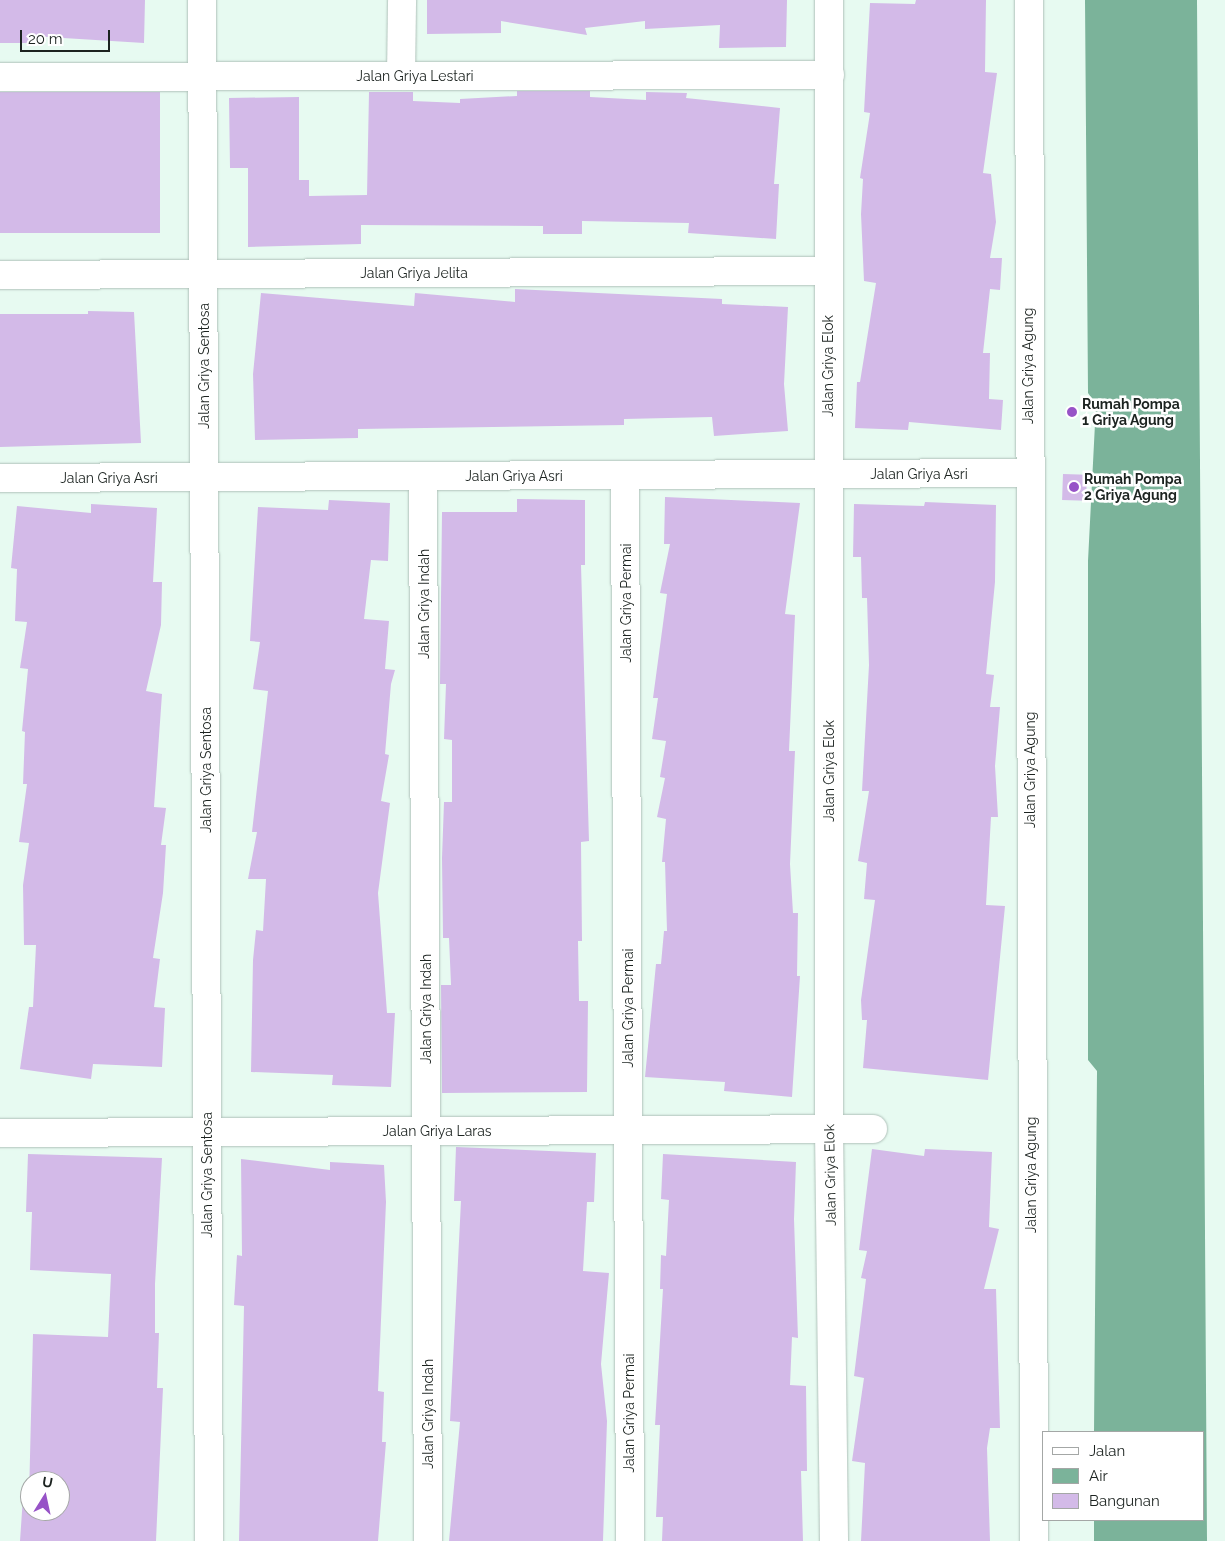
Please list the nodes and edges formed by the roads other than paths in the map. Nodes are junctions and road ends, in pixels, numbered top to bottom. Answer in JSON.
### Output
{"nodes":[{"id":1,"x":202,"y":0,"type":"edge"},
{"id":2,"x":402,"y":0,"type":"edge"},
{"id":3,"x":829,"y":0,"type":"edge"},
{"id":4,"x":1029,"y":0,"type":"edge"},
{"id":5,"x":830,"y":75,"type":"junction"},
{"id":6,"x":401,"y":76,"type":"junction"},
{"id":7,"x":0,"y":77,"type":"edge"},
{"id":8,"x":203,"y":77,"type":"junction"},
{"id":9,"x":828,"y":271,"type":"junction"},
{"id":10,"x":204,"y":274,"type":"junction"},
{"id":11,"x":0,"y":276,"type":"edge"},
{"id":12,"x":1029,"y":473,"type":"junction"},
{"id":13,"x":829,"y":474,"type":"junction"},
{"id":14,"x":625,"y":475,"type":"junction"},
{"id":15,"x":423,"y":476,"type":"junction"},
{"id":16,"x":204,"y":477,"type":"junction"},
{"id":17,"x":0,"y":478,"type":"edge"},
{"id":18,"x":829,"y":1129,"type":"junction"},
{"id":19,"x":873,"y":1129,"type":"dead end"},
{"id":20,"x":628,"y":1130,"type":"junction"},
{"id":21,"x":426,"y":1131,"type":"junction"},
{"id":22,"x":207,"y":1132,"type":"junction"},
{"id":23,"x":0,"y":1133,"type":"edge"},
{"id":24,"x":208,"y":1541,"type":"edge"},
{"id":25,"x":428,"y":1541,"type":"edge"},
{"id":26,"x":630,"y":1541,"type":"edge"},
{"id":27,"x":834,"y":1541,"type":"edge"},
{"id":28,"x":1034,"y":1541,"type":"edge"}],
"edges":[{"from":1,"to":8,"type":"street","name":"Jalan Griya Sentosa"},
{"from":2,"to":6,"type":"street"},
{"from":3,"to":5,"type":"street","name":"Jalan Griya Elok"},
{"from":4,"to":12,"type":"street","name":"Jalan Griya Agung"},
{"from":5,"to":6,"type":"street","name":"Jalan Griya Lestari"},
{"from":5,"to":9,"type":"street","name":"Jalan Griya Elok"},
{"from":6,"to":8,"type":"street","name":"Jalan Griya Lestari"},
{"from":7,"to":8,"type":"street","name":"Jalan Griya Lestari"},
{"from":8,"to":10,"type":"street","name":"Jalan Griya Sentosa"},
{"from":9,"to":10,"type":"street","name":"Jalan Griya Jelita"},
{"from":9,"to":13,"type":"street","name":"Jalan Griya Elok"},
{"from":10,"to":11,"type":"street","name":"Jalan Griya Jelita"},
{"from":10,"to":16,"type":"street","name":"Jalan Griya Sentosa"},
{"from":12,"to":13,"type":"street","name":"Jalan Griya Asri"},
{"from":12,"to":28,"type":"street","name":"Jalan Griya Agung"},
{"from":13,"to":14,"type":"street","name":"Jalan Griya Asri"},
{"from":13,"to":18,"type":"street","name":"Jalan Griya Elok"},
{"from":14,"to":15,"type":"street","name":"Jalan Griya Asri"},
{"from":14,"to":20,"type":"street","name":"Jalan Griya Permai"},
{"from":15,"to":16,"type":"street","name":"Jalan Griya Asri"},
{"from":15,"to":21,"type":"street","name":"Jalan Griya Indah"},
{"from":16,"to":17,"type":"street","name":"Jalan Griya Asri"},
{"from":16,"to":22,"type":"street","name":"Jalan Griya Sentosa"},
{"from":18,"to":19,"type":"street","name":"Jalan Griya Laras"},
{"from":18,"to":20,"type":"street","name":"Jalan Griya Laras"},
{"from":18,"to":27,"type":"street","name":"Jalan Griya Elok"},
{"from":20,"to":21,"type":"street","name":"Jalan Griya Laras"},
{"from":20,"to":26,"type":"street","name":"Jalan Griya Permai"},
{"from":21,"to":22,"type":"street","name":"Jalan Griya Laras"},
{"from":21,"to":25,"type":"street","name":"Jalan Griya Indah"},
{"from":22,"to":23,"type":"street","name":"Jalan Griya Laras"},
{"from":22,"to":24,"type":"street","name":"Jalan Griya Sentosa"}]}
